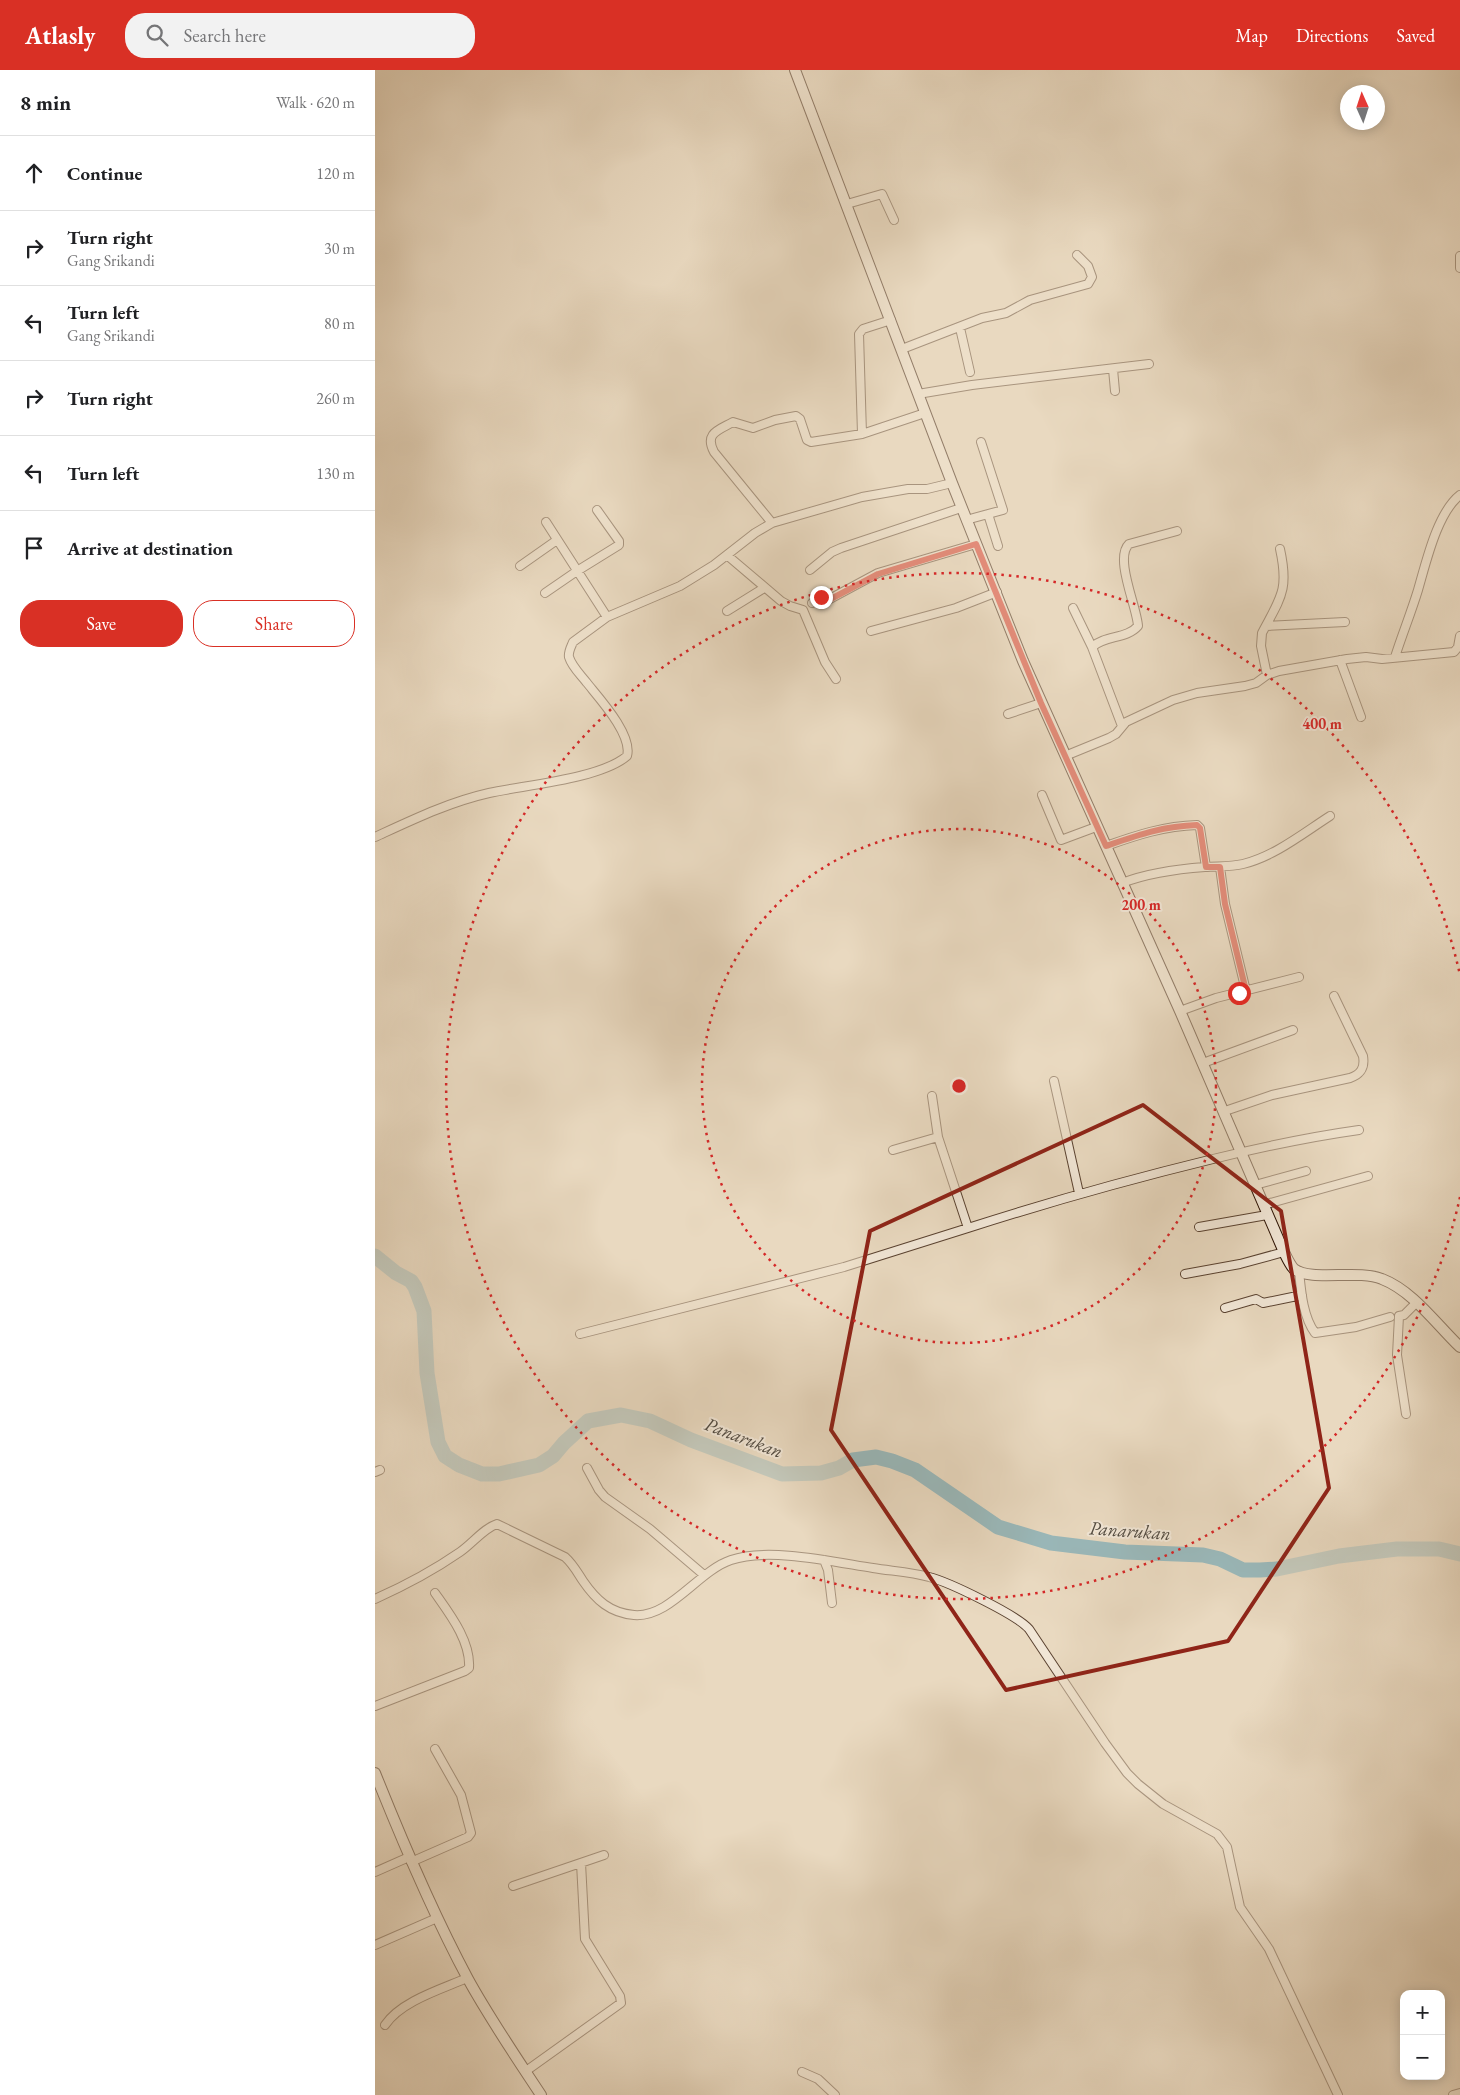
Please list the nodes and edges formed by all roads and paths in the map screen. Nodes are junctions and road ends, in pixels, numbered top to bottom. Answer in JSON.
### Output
{"nodes":[{"id":1,"x":795,"y":70,"type":"edge"},
{"id":2,"x":847,"y":204,"type":"junction"},
{"id":3,"x":894,"y":220,"type":"dead end"},
{"id":4,"x":1077,"y":255,"type":"dead end"},
{"id":5,"x":1460,"y":256,"type":"edge"},
{"id":6,"x":1460,"y":268,"type":"edge"},
{"id":7,"x":891,"y":320,"type":"junction"},
{"id":8,"x":960,"y":328,"type":"junction"},
{"id":9,"x":902,"y":349,"type":"junction"},
{"id":10,"x":1149,"y":364,"type":"dead end"},
{"id":11,"x":1113,"y":370,"type":"junction"},
{"id":12,"x":971,"y":372,"type":"dead end"},
{"id":13,"x":1115,"y":391,"type":"dead end"},
{"id":14,"x":918,"y":394,"type":"junction"},
{"id":15,"x":925,"y":413,"type":"junction"},
{"id":16,"x":862,"y":434,"type":"junction"},
{"id":17,"x":981,"y":442,"type":"dead end"},
{"id":18,"x":952,"y":484,"type":"junction"},
{"id":19,"x":1460,"y":495,"type":"edge"},
{"id":20,"x":961,"y":508,"type":"junction"},
{"id":21,"x":597,"y":510,"type":"dead end"},
{"id":22,"x":988,"y":514,"type":"junction"},
{"id":23,"x":966,"y":520,"type":"junction"},
{"id":24,"x":546,"y":522,"type":"dead end"},
{"id":25,"x":771,"y":523,"type":"junction"},
{"id":26,"x":1177,"y":531,"type":"dead end"},
{"id":27,"x":557,"y":540,"type":"junction"},
{"id":28,"x":976,"y":544,"type":"junction"},
{"id":29,"x":999,"y":546,"type":"dead end"},
{"id":30,"x":1280,"y":549,"type":"dead end"},
{"id":31,"x":728,"y":556,"type":"junction"},
{"id":32,"x":520,"y":566,"type":"dead end"},
{"id":33,"x":577,"y":570,"type":"junction"},
{"id":34,"x":810,"y":570,"type":"dead end"},
{"id":35,"x":764,"y":588,"type":"junction"},
{"id":36,"x":997,"y":592,"type":"junction"},
{"id":37,"x":545,"y":593,"type":"dead end"},
{"id":38,"x":812,"y":603,"type":"dead end"},
{"id":39,"x":1073,"y":608,"type":"dead end"},
{"id":40,"x":727,"y":611,"type":"dead end"},
{"id":41,"x":607,"y":616,"type":"junction"},
{"id":42,"x":1345,"y":622,"type":"dead end"},
{"id":43,"x":1266,"y":626,"type":"junction"},
{"id":44,"x":871,"y":631,"type":"dead end"},
{"id":45,"x":1460,"y":636,"type":"edge"},
{"id":46,"x":1092,"y":647,"type":"junction"},
{"id":47,"x":1395,"y":657,"type":"junction"},
{"id":48,"x":1341,"y":660,"type":"junction"},
{"id":49,"x":1267,"y":675,"type":"junction"},
{"id":50,"x":836,"y":678,"type":"dead end"},
{"id":51,"x":1041,"y":703,"type":"junction"},
{"id":52,"x":1008,"y":714,"type":"dead end"},
{"id":53,"x":1361,"y":716,"type":"dead end"},
{"id":54,"x":1122,"y":726,"type":"junction"},
{"id":55,"x":1065,"y":756,"type":"junction"},
{"id":56,"x":1041,"y":795,"type":"dead end"},
{"id":57,"x":1329,"y":816,"type":"dead end"},
{"id":58,"x":1096,"y":827,"type":"junction"},
{"id":59,"x":375,"y":837,"type":"edge"},
{"id":60,"x":1106,"y":846,"type":"junction"},
{"id":61,"x":1206,"y":867,"type":"junction"},
{"id":62,"x":1220,"y":867,"type":"junction"},
{"id":63,"x":1123,"y":883,"type":"junction"},
{"id":64,"x":1299,"y":977,"type":"dead end"},
{"id":65,"x":1246,"y":991,"type":"junction"},
{"id":66,"x":1334,"y":996,"type":"dead end"},
{"id":67,"x":1180,"y":1010,"type":"junction"},
{"id":68,"x":1293,"y":1030,"type":"dead end"},
{"id":69,"x":1203,"y":1063,"type":"junction"},
{"id":70,"x":1054,"y":1081,"type":"dead end"},
{"id":71,"x":932,"y":1096,"type":"dead end"},
{"id":72,"x":1225,"y":1112,"type":"junction"},
{"id":73,"x":1359,"y":1130,"type":"dead end"},
{"id":74,"x":938,"y":1138,"type":"junction"},
{"id":75,"x":893,"y":1150,"type":"dead end"},
{"id":76,"x":1241,"y":1152,"type":"junction"},
{"id":77,"x":1305,"y":1171,"type":"dead end"},
{"id":78,"x":1368,"y":1176,"type":"dead end"},
{"id":79,"x":1255,"y":1185,"type":"junction"},
{"id":80,"x":1079,"y":1193,"type":"junction"},
{"id":81,"x":1265,"y":1210,"type":"junction"},
{"id":82,"x":1199,"y":1227,"type":"dead end"},
{"id":83,"x":968,"y":1228,"type":"junction"},
{"id":84,"x":1284,"y":1252,"type":"junction"},
{"id":85,"x":1299,"y":1272,"type":"junction"},
{"id":86,"x":1185,"y":1274,"type":"dead end"},
{"id":87,"x":1301,"y":1295,"type":"junction"},
{"id":88,"x":1416,"y":1303,"type":"junction"},
{"id":89,"x":1225,"y":1308,"type":"dead end"},
{"id":90,"x":1390,"y":1317,"type":"dead end"},
{"id":91,"x":580,"y":1334,"type":"dead end"},
{"id":92,"x":1460,"y":1347,"type":"edge"},
{"id":93,"x":1406,"y":1414,"type":"dead end"},
{"id":94,"x":587,"y":1468,"type":"dead end"},
{"id":95,"x":824,"y":1560,"type":"junction"},
{"id":96,"x":704,"y":1575,"type":"junction"},
{"id":97,"x":435,"y":1593,"type":"dead end"},
{"id":98,"x":375,"y":1599,"type":"edge"},
{"id":99,"x":831,"y":1603,"type":"dead end"},
{"id":100,"x":375,"y":1706,"type":"edge"},
{"id":101,"x":435,"y":1749,"type":"dead end"},
{"id":102,"x":375,"y":1773,"type":"edge"},
{"id":103,"x":604,"y":1855,"type":"dead end"},
{"id":104,"x":410,"y":1860,"type":"junction"},
{"id":105,"x":581,"y":1863,"type":"junction"},
{"id":106,"x":375,"y":1872,"type":"edge"},
{"id":107,"x":513,"y":1886,"type":"dead end"},
{"id":108,"x":437,"y":1918,"type":"junction"},
{"id":109,"x":375,"y":1945,"type":"edge"},
{"id":110,"x":467,"y":1978,"type":"junction"},
{"id":111,"x":385,"y":2025,"type":"dead end"},
{"id":112,"x":525,"y":2071,"type":"junction"},
{"id":113,"x":802,"y":2072,"type":"dead end"},
{"id":114,"x":1460,"y":2093,"type":"edge"},
{"id":115,"x":541,"y":2095,"type":"edge"},
{"id":116,"x":835,"y":2095,"type":"edge"},
{"id":117,"x":1338,"y":2095,"type":"edge"},
{"id":118,"x":1453,"y":2095,"type":"edge"}],
"edges":[{"from":1,"to":2,"type":"street"},
{"from":2,"to":3,"type":"street"},
{"from":2,"to":7,"type":"street"},
{"from":4,"to":8,"type":"street"},
{"from":5,"to":6,"type":"street"},
{"from":7,"to":9,"type":"street"},
{"from":7,"to":16,"type":"street"},
{"from":8,"to":9,"type":"street"},
{"from":8,"to":12,"type":"street"},
{"from":9,"to":14,"type":"street"},
{"from":10,"to":11,"type":"street"},
{"from":11,"to":13,"type":"street"},
{"from":11,"to":14,"type":"street"},
{"from":14,"to":15,"type":"street"},
{"from":15,"to":16,"type":"street"},
{"from":15,"to":18,"type":"street"},
{"from":16,"to":25,"type":"street"},
{"from":17,"to":22,"type":"street"},
{"from":18,"to":20,"type":"street"},
{"from":18,"to":25,"type":"street"},
{"from":19,"to":47,"type":"street"},
{"from":20,"to":23,"type":"street"},
{"from":20,"to":34,"type":"street"},
{"from":21,"to":33,"type":"street"},
{"from":22,"to":23,"type":"street"},
{"from":22,"to":29,"type":"street"},
{"from":23,"to":28,"type":"street"},
{"from":24,"to":27,"type":"street"},
{"from":25,"to":31,"type":"street"},
{"from":26,"to":46,"type":"street"},
{"from":27,"to":32,"type":"street"},
{"from":27,"to":33,"type":"street"},
{"from":28,"to":36,"type":"street"},
{"from":28,"to":38,"type":"street"},
{"from":30,"to":43,"type":"street"},
{"from":31,"to":35,"type":"street"},
{"from":31,"to":41,"type":"street"},
{"from":33,"to":37,"type":"street"},
{"from":33,"to":41,"type":"street"},
{"from":35,"to":40,"type":"street"},
{"from":35,"to":50,"type":"street"},
{"from":36,"to":44,"type":"street"},
{"from":36,"to":51,"type":"street"},
{"from":39,"to":46,"type":"street"},
{"from":41,"to":59,"type":"street"},
{"from":42,"to":43,"type":"street"},
{"from":43,"to":49,"type":"street"},
{"from":45,"to":47,"type":"street"},
{"from":46,"to":54,"type":"street"},
{"from":47,"to":48,"type":"street"},
{"from":48,"to":49,"type":"street"},
{"from":48,"to":53,"type":"street"},
{"from":49,"to":54,"type":"street"},
{"from":51,"to":52,"type":"street"},
{"from":51,"to":55,"type":"street"},
{"from":54,"to":55,"type":"street"},
{"from":55,"to":58,"type":"street"},
{"from":56,"to":58,"type":"street"},
{"from":57,"to":62,"type":"street"},
{"from":58,"to":60,"type":"street"},
{"from":60,"to":61,"type":"street"},
{"from":60,"to":63,"type":"street"},
{"from":61,"to":62,"type":"street"},
{"from":61,"to":63,"type":"street"},
{"from":62,"to":65,"type":"street"},
{"from":63,"to":67,"type":"street"},
{"from":64,"to":65,"type":"street"},
{"from":65,"to":67,"type":"street"},
{"from":66,"to":72,"type":"street"},
{"from":67,"to":69,"type":"street"},
{"from":68,"to":69,"type":"street"},
{"from":69,"to":72,"type":"street"},
{"from":70,"to":80,"type":"street"},
{"from":71,"to":74,"type":"street"},
{"from":72,"to":76,"type":"street"},
{"from":73,"to":76,"type":"street"},
{"from":74,"to":75,"type":"street"},
{"from":74,"to":83,"type":"street"},
{"from":76,"to":79,"type":"street"},
{"from":76,"to":80,"type":"street"},
{"from":77,"to":79,"type":"street"},
{"from":78,"to":81,"type":"street"},
{"from":79,"to":81,"type":"street"},
{"from":80,"to":83,"type":"street"},
{"from":81,"to":82,"type":"street"},
{"from":81,"to":84,"type":"street"},
{"from":83,"to":91,"type":"street"},
{"from":84,"to":85,"type":"street"},
{"from":84,"to":86,"type":"street"},
{"from":85,"to":87,"type":"street"},
{"from":85,"to":88,"type":"street"},
{"from":87,"to":89,"type":"street"},
{"from":87,"to":90,"type":"street"},
{"from":88,"to":92,"type":"street"},
{"from":88,"to":93,"type":"street"},
{"from":94,"to":96,"type":"street"},
{"from":95,"to":96,"type":"street"},
{"from":95,"to":99,"type":"street"},
{"from":95,"to":117,"type":"street"},
{"from":96,"to":98,"type":"street"},
{"from":97,"to":100,"type":"street"},
{"from":101,"to":104,"type":"street"},
{"from":102,"to":104,"type":"street"},
{"from":103,"to":105,"type":"street"},
{"from":104,"to":106,"type":"street"},
{"from":104,"to":108,"type":"street"},
{"from":105,"to":107,"type":"street"},
{"from":105,"to":112,"type":"street"},
{"from":108,"to":109,"type":"street"},
{"from":108,"to":110,"type":"street"},
{"from":110,"to":111,"type":"street"},
{"from":110,"to":112,"type":"street"},
{"from":112,"to":115,"type":"street"},
{"from":113,"to":116,"type":"street"},
{"from":114,"to":118,"type":"street"}]}
